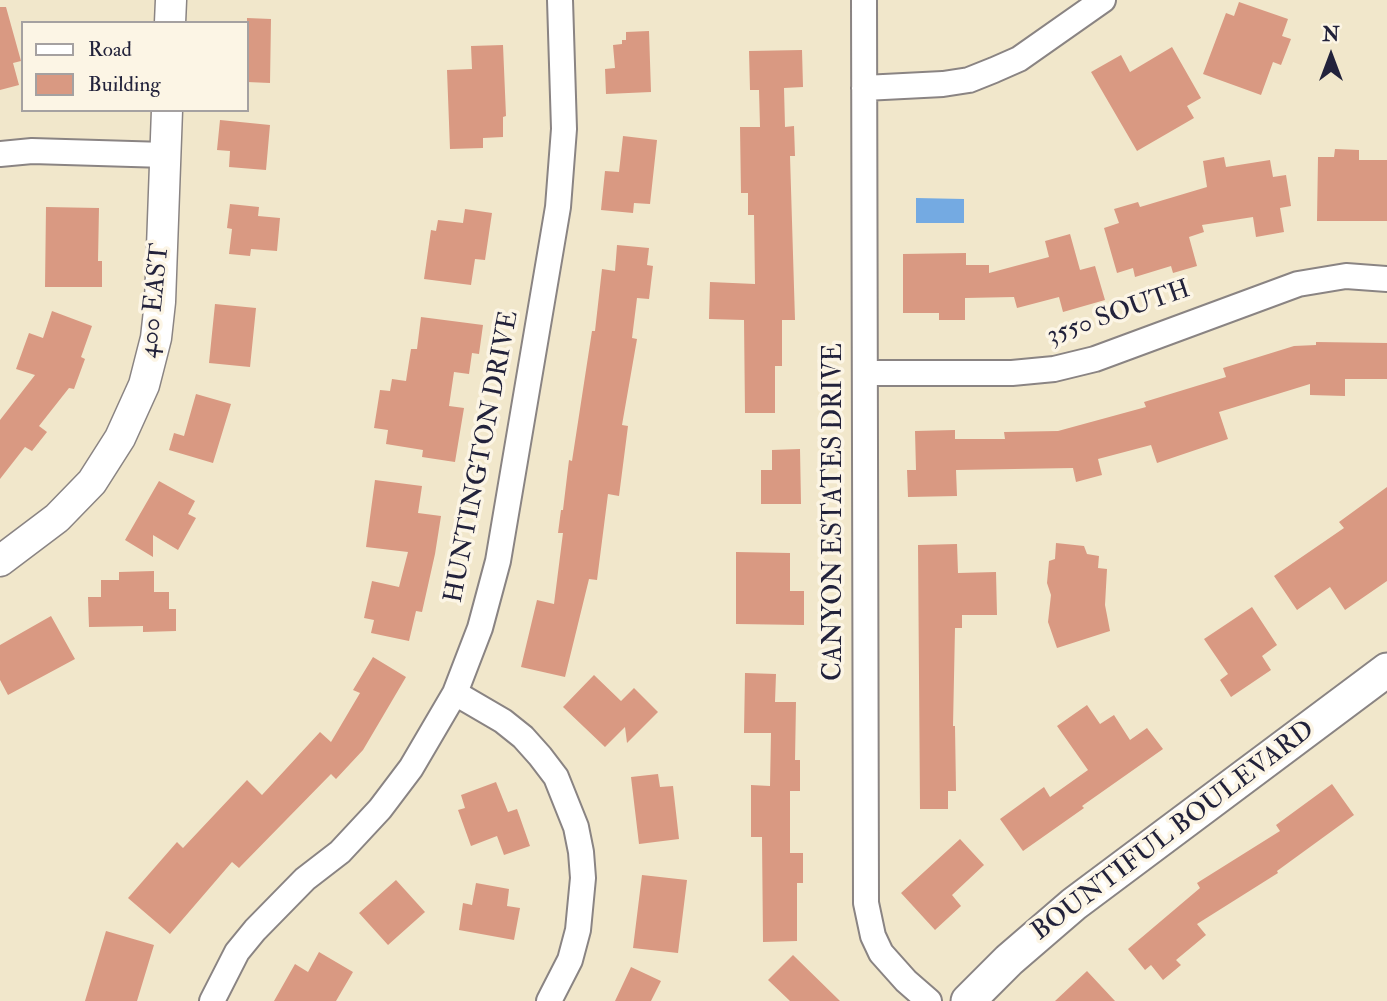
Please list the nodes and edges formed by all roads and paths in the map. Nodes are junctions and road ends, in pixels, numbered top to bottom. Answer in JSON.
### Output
{"nodes":[{"id":1,"x":171,"y":0,"type":"edge"},
{"id":2,"x":560,"y":0,"type":"edge"},
{"id":3,"x":864,"y":0,"type":"edge"},
{"id":4,"x":1103,"y":0,"type":"edge"},
{"id":5,"x":170,"y":21,"type":"edge"},
{"id":6,"x":864,"y":88,"type":"junction"},
{"id":7,"x":167,"y":112,"type":"edge"},
{"id":8,"x":0,"y":154,"type":"edge"},
{"id":9,"x":165,"y":155,"type":"junction"},
{"id":10,"x":1387,"y":279,"type":"edge"},
{"id":11,"x":865,"y":373,"type":"junction"},
{"id":12,"x":0,"y":561,"type":"edge"},
{"id":13,"x":1387,"y":670,"type":"edge"},
{"id":14,"x":454,"y":693,"type":"junction"},
{"id":15,"x":212,"y":1001,"type":"edge"},
{"id":16,"x":549,"y":1001,"type":"edge"},
{"id":17,"x":929,"y":1001,"type":"edge"},
{"id":18,"x":968,"y":1001,"type":"edge"}],
"edges":[{"from":1,"to":5,"type":"street"},
{"from":2,"to":14,"type":"street","name":"HUNTINGTON DRIVE"},
{"from":3,"to":6,"type":"street","name":"CANYON ESTATES DRIVE"},
{"from":4,"to":6,"type":"street"},
{"from":6,"to":11,"type":"street","name":"CANYON ESTATES DRIVE"},
{"from":7,"to":9,"type":"street","name":"400 EAST"},
{"from":8,"to":9,"type":"street"},
{"from":9,"to":12,"type":"street","name":"400 EAST"},
{"from":10,"to":11,"type":"street","name":"3550 SOUTH"},
{"from":11,"to":17,"type":"street","name":"CANYON ESTATES DRIVE"},
{"from":13,"to":18,"type":"main road","name":"BOUNTIFUL BOULEVARD"},
{"from":14,"to":15,"type":"street","name":"HUNTINGTON DRIVE"},
{"from":14,"to":16,"type":"street"}]}
